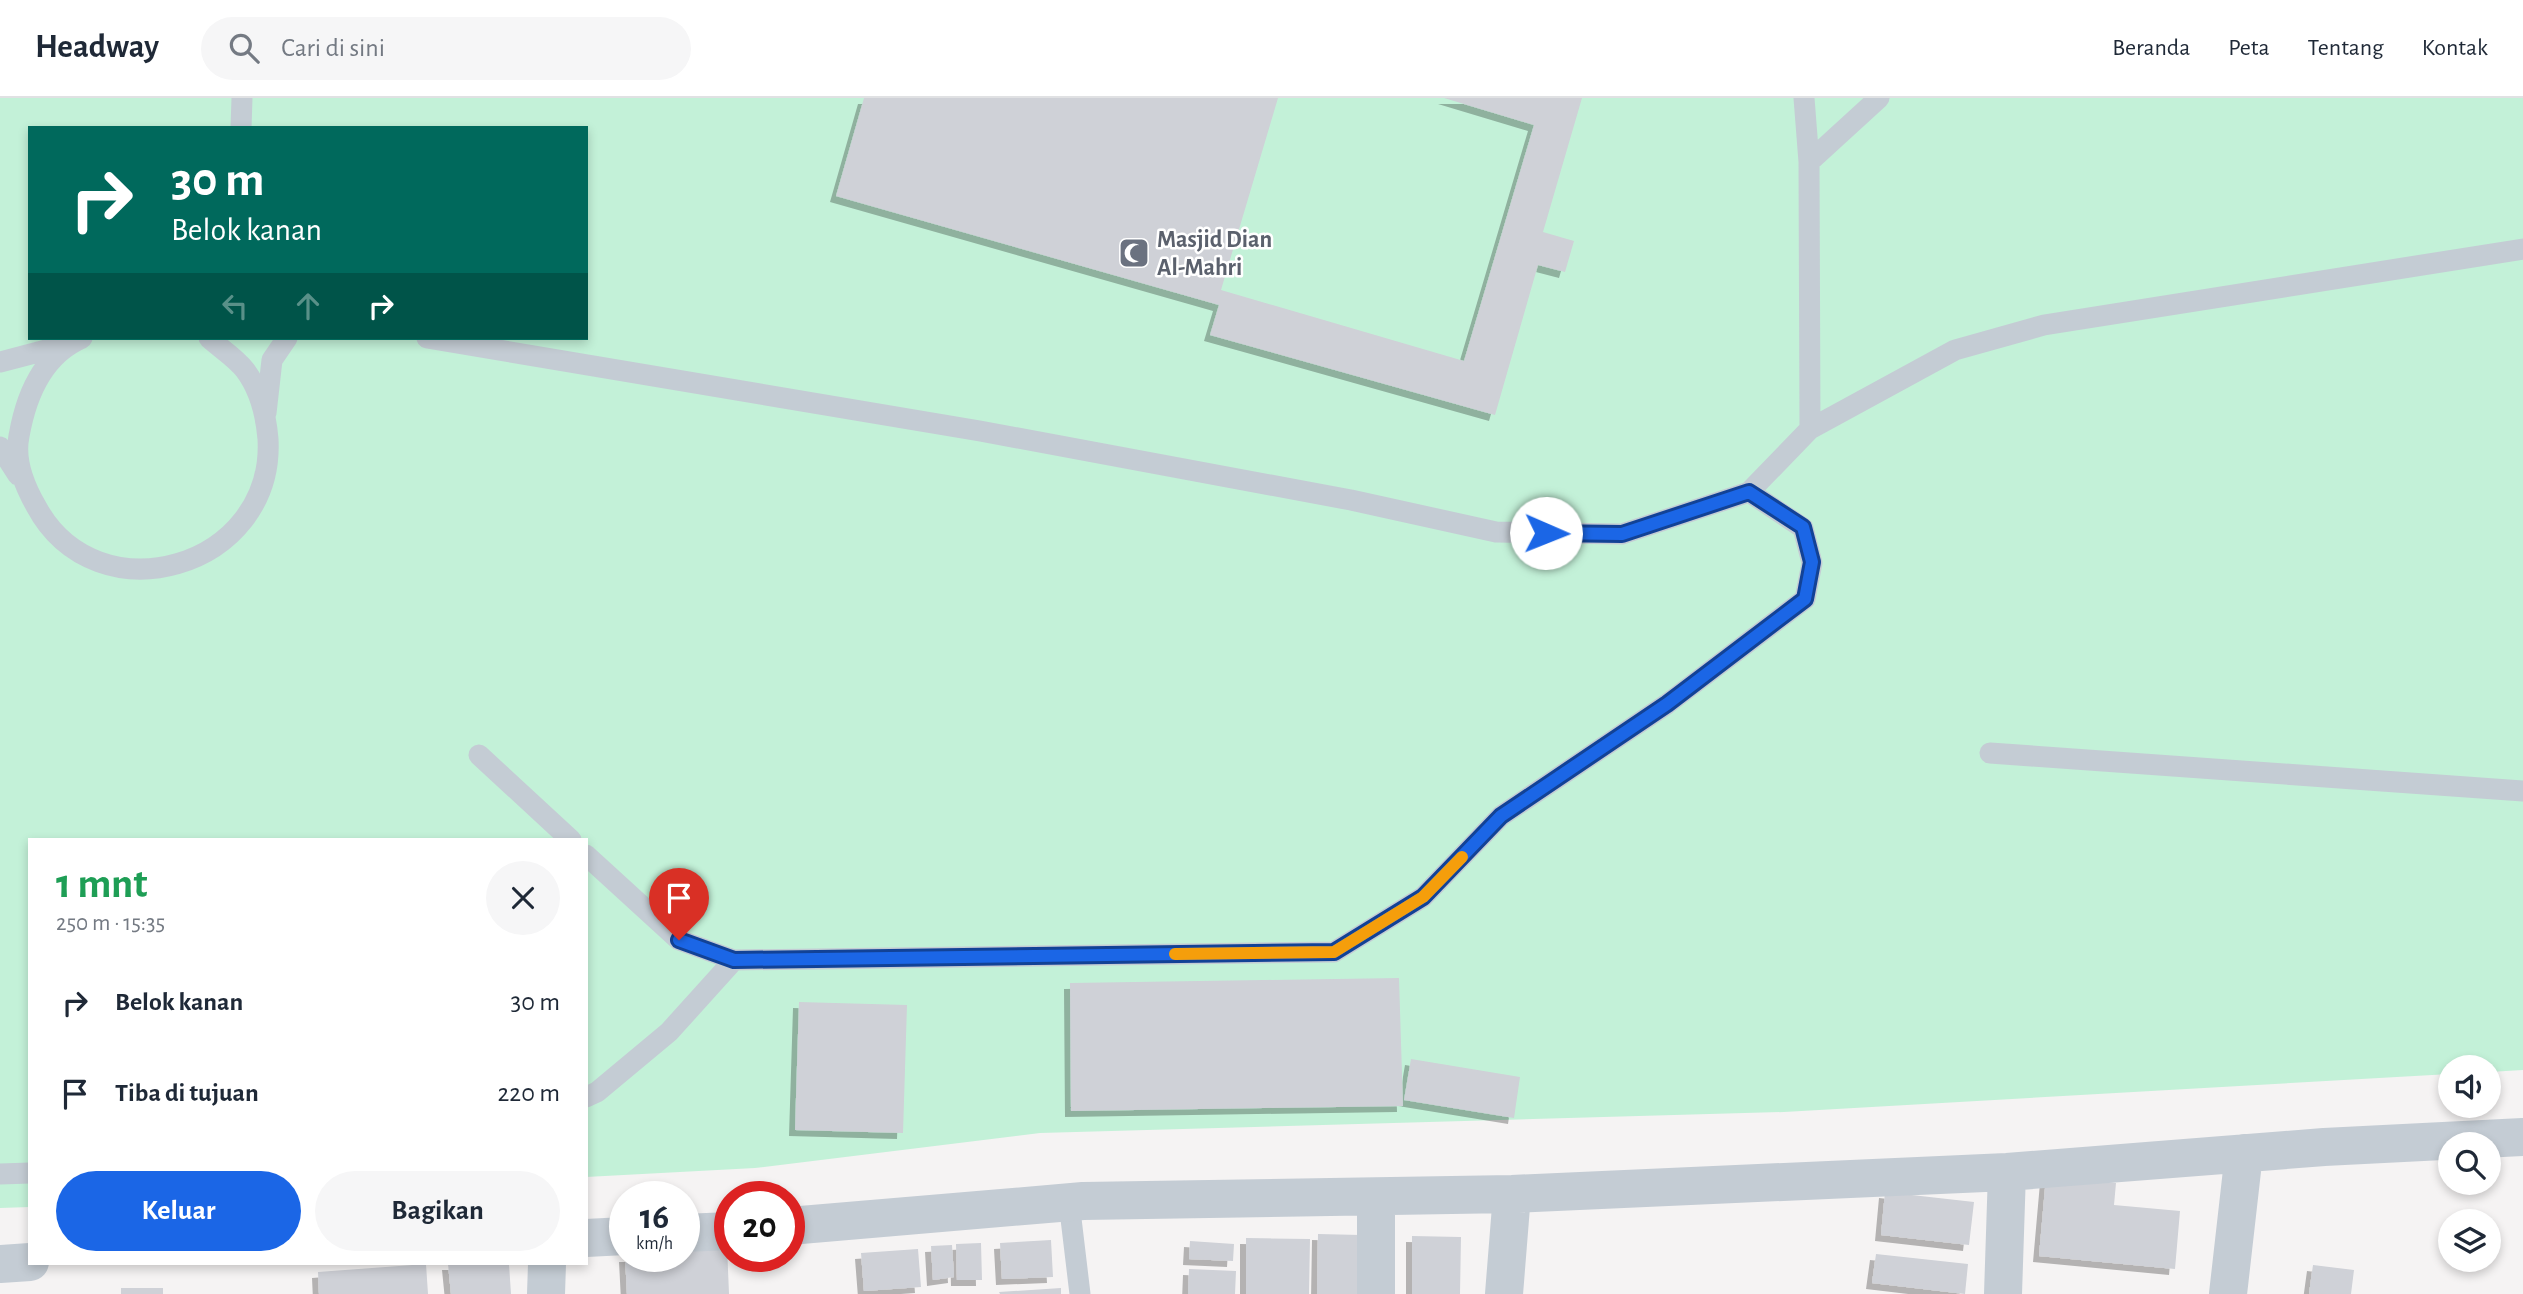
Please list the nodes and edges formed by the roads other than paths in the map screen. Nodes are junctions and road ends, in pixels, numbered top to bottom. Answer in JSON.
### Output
{"nodes":[{"id":1,"x":242,"y":98,"type":"edge"},
{"id":2,"x":1804,"y":98,"type":"edge"},
{"id":3,"x":1879,"y":98,"type":"edge"},
{"id":4,"x":241,"y":126,"type":"edge"},
{"id":5,"x":1809,"y":162,"type":"junction"},
{"id":6,"x":2523,"y":249,"type":"edge"},
{"id":7,"x":76,"y":340,"type":"edge"},
{"id":8,"x":211,"y":340,"type":"edge"},
{"id":9,"x":286,"y":340,"type":"edge"},
{"id":10,"x":438,"y":340,"type":"edge"},
{"id":11,"x":0,"y":362,"type":"edge"},
{"id":12,"x":266,"y":413,"type":"junction"},
{"id":13,"x":1810,"y":429,"type":"junction"},
{"id":14,"x":0,"y":447,"type":"edge"},
{"id":15,"x":23,"y":483,"type":"junction"},
{"id":16,"x":1749,"y":492,"type":"junction"},
{"id":17,"x":1990,"y":753,"type":"dead end"},
{"id":18,"x":479,"y":755,"type":"dead end"},
{"id":19,"x":2523,"y":791,"type":"edge"},
{"id":20,"x":568,"y":838,"type":"edge"},
{"id":21,"x":588,"y":857,"type":"edge"},
{"id":22,"x":734,"y":960,"type":"junction"},
{"id":23,"x":588,"y":1096,"type":"edge"},
{"id":24,"x":2523,"y":1137,"type":"edge"},
{"id":25,"x":2244,"y":1153,"type":"junction"},
{"id":26,"x":2007,"y":1172,"type":"junction"},
{"id":27,"x":28,"y":1173,"type":"edge"},
{"id":28,"x":0,"y":1174,"type":"edge"},
{"id":29,"x":1512,"y":1194,"type":"junction"},
{"id":30,"x":1376,"y":1197,"type":"junction"},
{"id":31,"x":1069,"y":1202,"type":"junction"},
{"id":32,"x":805,"y":1225,"type":"edge"},
{"id":33,"x":609,"y":1237,"type":"edge"},
{"id":34,"x":588,"y":1238,"type":"edge"},
{"id":35,"x":28,"y":1262,"type":"edge"},
{"id":36,"x":0,"y":1264,"type":"edge"},
{"id":37,"x":547,"y":1265,"type":"edge"},
{"id":38,"x":546,"y":1294,"type":"edge"},
{"id":39,"x":1080,"y":1294,"type":"edge"},
{"id":40,"x":1377,"y":1294,"type":"edge"},
{"id":41,"x":1504,"y":1294,"type":"edge"},
{"id":42,"x":2003,"y":1294,"type":"edge"},
{"id":43,"x":2228,"y":1294,"type":"edge"}],
"edges":[{"from":1,"to":4,"type":"lane"},
{"from":2,"to":5,"type":"lane"},
{"from":3,"to":5,"type":"lane"},
{"from":5,"to":13,"type":"lane"},
{"from":6,"to":13,"type":"lane"},
{"from":7,"to":11,"type":"lane"},
{"from":7,"to":15,"type":"lane"},
{"from":8,"to":12,"type":"lane"},
{"from":9,"to":12,"type":"lane"},
{"from":10,"to":16,"type":"lane"},
{"from":12,"to":15,"type":"lane"},
{"from":13,"to":16,"type":"lane"},
{"from":14,"to":15,"type":"lane"},
{"from":16,"to":22,"type":"lane"},
{"from":17,"to":19,"type":"lane"},
{"from":18,"to":20,"type":"lane"},
{"from":21,"to":22,"type":"lane"},
{"from":22,"to":23,"type":"lane"},
{"from":24,"to":25,"type":"street"},
{"from":25,"to":26,"type":"street"},
{"from":25,"to":43,"type":"street"},
{"from":26,"to":29,"type":"street"},
{"from":26,"to":42,"type":"street"},
{"from":27,"to":28,"type":"lane"},
{"from":29,"to":30,"type":"street"},
{"from":29,"to":41,"type":"street"},
{"from":30,"to":31,"type":"street"},
{"from":30,"to":40,"type":"street"},
{"from":31,"to":32,"type":"street"},
{"from":31,"to":39,"type":"lane"},
{"from":33,"to":34,"type":"street"},
{"from":35,"to":36,"type":"street"},
{"from":37,"to":38,"type":"street"}]}
